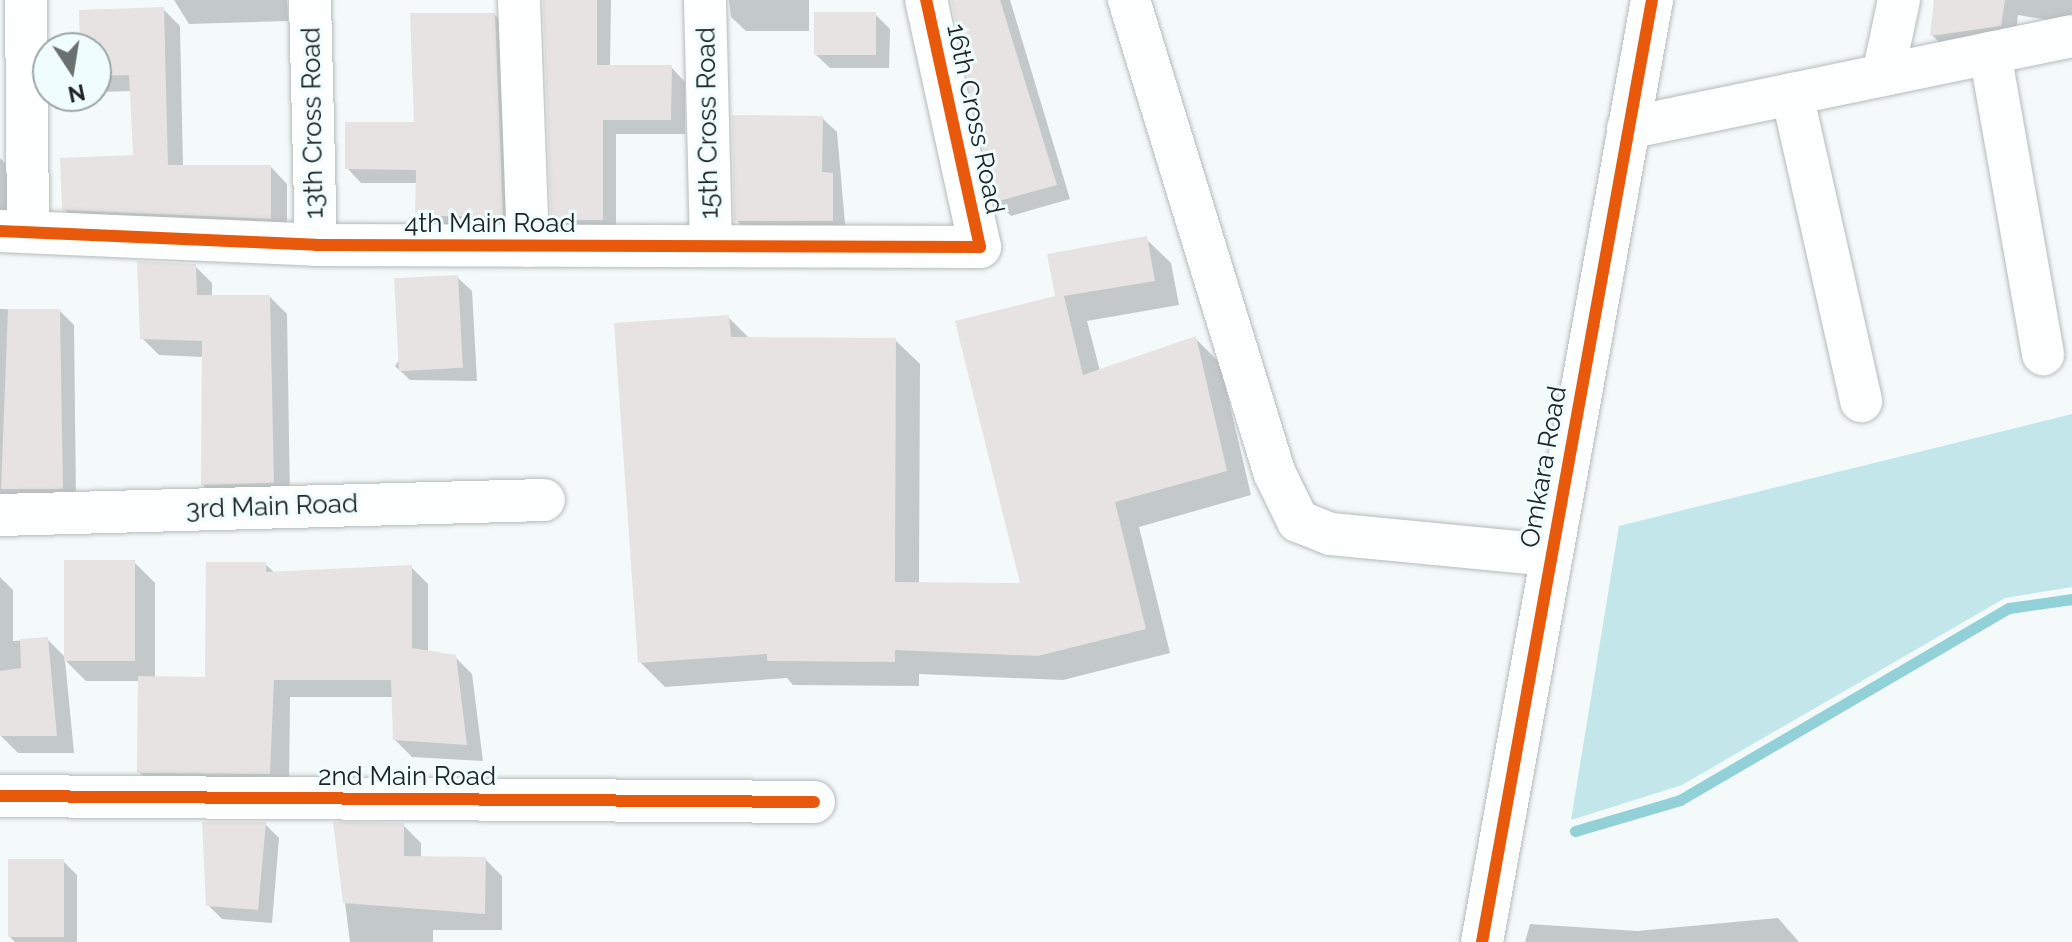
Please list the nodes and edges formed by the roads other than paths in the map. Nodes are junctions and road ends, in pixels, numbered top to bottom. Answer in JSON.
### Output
{"nodes":[{"id":1,"x":26,"y":0,"type":"edge"},
{"id":2,"x":310,"y":0,"type":"edge"},
{"id":3,"x":519,"y":0,"type":"edge"},
{"id":4,"x":705,"y":0,"type":"edge"},
{"id":5,"x":926,"y":0,"type":"edge"},
{"id":6,"x":1129,"y":0,"type":"edge"},
{"id":7,"x":1652,"y":0,"type":"edge"},
{"id":8,"x":1899,"y":0,"type":"edge"},
{"id":9,"x":2072,"y":36,"type":"edge"},
{"id":10,"x":1990,"y":53,"type":"junction"},
{"id":11,"x":1883,"y":75,"type":"junction"},
{"id":12,"x":1792,"y":94,"type":"junction"},
{"id":13,"x":1628,"y":128,"type":"junction"},
{"id":14,"x":14,"y":232,"type":"edge"},
{"id":15,"x":316,"y":245,"type":"junction"},
{"id":16,"x":528,"y":246,"type":"junction"},
{"id":17,"x":711,"y":246,"type":"junction"},
{"id":18,"x":980,"y":247,"type":"joint"},
{"id":19,"x":2043,"y":354,"type":"dead end"},
{"id":20,"x":1861,"y":401,"type":"dead end"},
{"id":21,"x":544,"y":500,"type":"dead end"},
{"id":22,"x":0,"y":515,"type":"edge"},
{"id":23,"x":1550,"y":555,"type":"junction"},
{"id":24,"x":0,"y":796,"type":"edge"},
{"id":25,"x":814,"y":802,"type":"dead end"},
{"id":26,"x":1482,"y":942,"type":"edge"}],
"edges":[{"from":1,"to":14,"type":"street"},
{"from":2,"to":15,"type":"street","name":"13th Cross Road"},
{"from":3,"to":16,"type":"street"},
{"from":4,"to":17,"type":"street","name":"15th Cross Road"},
{"from":5,"to":18,"type":"street","name":"16th Cross Road"},
{"from":6,"to":23,"type":"street"},
{"from":7,"to":13,"type":"street","name":"Omkara Road"},
{"from":8,"to":11,"type":"street"},
{"from":9,"to":10,"type":"street"},
{"from":10,"to":11,"type":"street"},
{"from":10,"to":19,"type":"street"},
{"from":11,"to":12,"type":"street"},
{"from":12,"to":13,"type":"street"},
{"from":12,"to":20,"type":"street"},
{"from":13,"to":23,"type":"street","name":"Omkara Road"},
{"from":14,"to":15,"type":"street","name":"4th Main Road"},
{"from":15,"to":16,"type":"street","name":"4th Main Road"},
{"from":16,"to":17,"type":"street","name":"4th Main Road"},
{"from":17,"to":18,"type":"street","name":"4th Main Road"},
{"from":21,"to":22,"type":"street","name":"3rd Main Road"},
{"from":23,"to":26,"type":"street","name":"Omkara Road"},
{"from":24,"to":25,"type":"street","name":"2nd Main Road"}]}
